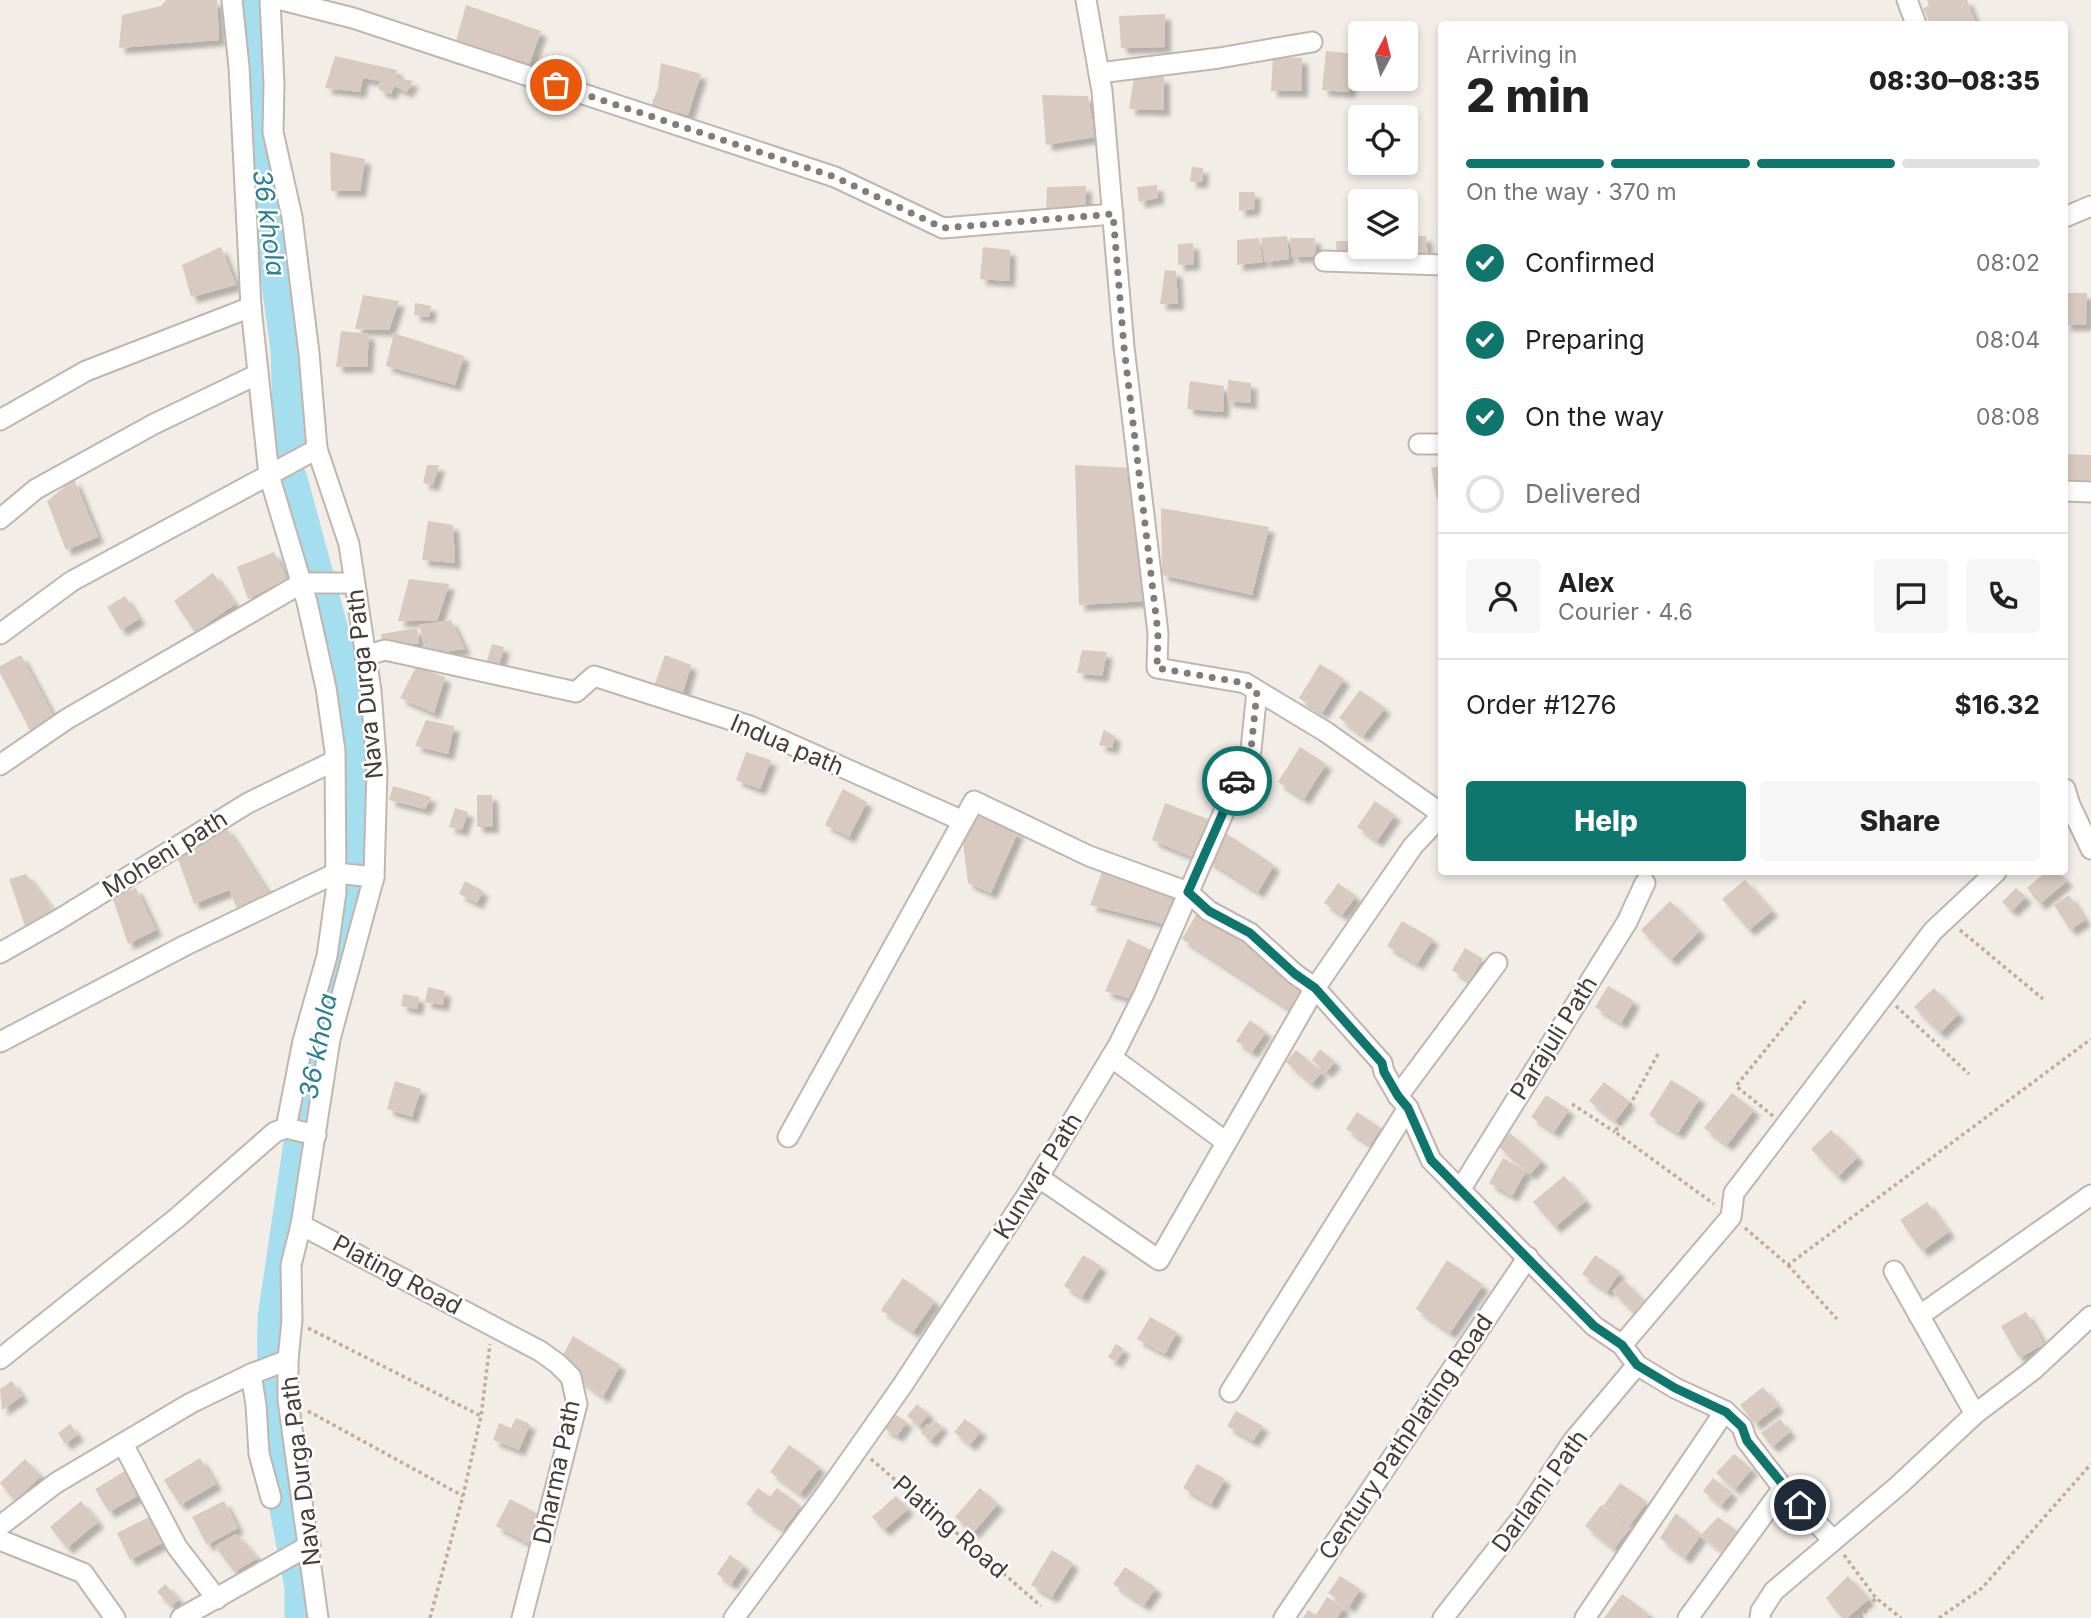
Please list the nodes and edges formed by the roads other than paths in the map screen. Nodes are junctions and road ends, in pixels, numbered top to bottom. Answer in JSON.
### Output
{"nodes":[{"id":1,"x":232,"y":0,"type":"edge"},
{"id":2,"x":270,"y":0,"type":"edge"},
{"id":3,"x":282,"y":0,"type":"edge"},
{"id":4,"x":1086,"y":0,"type":"edge"},
{"id":5,"x":1907,"y":0,"type":"edge"},
{"id":6,"x":1915,"y":21,"type":"edge"},
{"id":7,"x":1312,"y":42,"type":"dead end"},
{"id":8,"x":1099,"y":73,"type":"junction"},
{"id":9,"x":2091,"y":206,"type":"edge"},
{"id":10,"x":1113,"y":214,"type":"junction"},
{"id":11,"x":2068,"y":216,"type":"edge"},
{"id":12,"x":1324,"y":261,"type":"dead end"},
{"id":13,"x":1438,"y":265,"type":"edge"},
{"id":14,"x":251,"y":307,"type":"junction"},
{"id":15,"x":258,"y":374,"type":"junction"},
{"id":16,"x":0,"y":420,"type":"edge"},
{"id":17,"x":1419,"y":444,"type":"dead end"},
{"id":18,"x":1438,"y":444,"type":"edge"},
{"id":19,"x":317,"y":449,"type":"junction"},
{"id":20,"x":268,"y":475,"type":"junction"},
{"id":21,"x":2068,"y":491,"type":"edge"},
{"id":22,"x":2091,"y":492,"type":"edge"},
{"id":23,"x":0,"y":519,"type":"edge"},
{"id":24,"x":302,"y":583,"type":"junction"},
{"id":25,"x":354,"y":583,"type":"junction"},
{"id":26,"x":0,"y":634,"type":"edge"},
{"id":27,"x":365,"y":656,"type":"junction"},
{"id":28,"x":1257,"y":691,"type":"junction"},
{"id":29,"x":334,"y":761,"type":"junction"},
{"id":30,"x":0,"y":765,"type":"edge"},
{"id":31,"x":2068,"y":803,"type":"edge"},
{"id":32,"x":1438,"y":812,"type":"edge"},
{"id":33,"x":1438,"y":819,"type":"edge"},
{"id":34,"x":963,"y":821,"type":"junction"},
{"id":35,"x":2091,"y":849,"type":"edge"},
{"id":36,"x":336,"y":873,"type":"junction"},
{"id":37,"x":1993,"y":875,"type":"edge"},
{"id":38,"x":374,"y":877,"type":"junction"},
{"id":39,"x":1645,"y":883,"type":"dead end"},
{"id":40,"x":1188,"y":892,"type":"junction"},
{"id":41,"x":0,"y":953,"type":"edge"},
{"id":42,"x":1497,"y":963,"type":"dead end"},
{"id":43,"x":1315,"y":988,"type":"junction"},
{"id":44,"x":0,"y":1042,"type":"edge"},
{"id":45,"x":1111,"y":1057,"type":"junction"},
{"id":46,"x":1403,"y":1102,"type":"junction"},
{"id":47,"x":286,"y":1128,"type":"junction"},
{"id":48,"x":316,"y":1135,"type":"junction"},
{"id":49,"x":788,"y":1138,"type":"dead end"},
{"id":50,"x":1226,"y":1142,"type":"junction"},
{"id":51,"x":1038,"y":1177,"type":"junction"},
{"id":52,"x":1460,"y":1190,"type":"junction"},
{"id":53,"x":2091,"y":1195,"type":"edge"},
{"id":54,"x":302,"y":1224,"type":"junction"},
{"id":55,"x":1528,"y":1256,"type":"junction"},
{"id":56,"x":1894,"y":1272,"type":"dead end"},
{"id":57,"x":1919,"y":1316,"type":"junction"},
{"id":58,"x":2091,"y":1316,"type":"edge"},
{"id":59,"x":492,"y":1326,"type":"joint"},
{"id":60,"x":1622,"y":1345,"type":"junction"},
{"id":61,"x":0,"y":1359,"type":"edge"},
{"id":62,"x":288,"y":1360,"type":"junction"},
{"id":63,"x":1637,"y":1365,"type":"junction"},
{"id":64,"x":251,"y":1374,"type":"junction"},
{"id":65,"x":1230,"y":1392,"type":"dead end"},
{"id":66,"x":1726,"y":1412,"type":"junction"},
{"id":67,"x":1975,"y":1414,"type":"junction"},
{"id":68,"x":122,"y":1444,"type":"junction"},
{"id":69,"x":1783,"y":1488,"type":"junction"},
{"id":70,"x":271,"y":1498,"type":"dead end"},
{"id":71,"x":0,"y":1526,"type":"edge"},
{"id":72,"x":0,"y":1540,"type":"edge"},
{"id":73,"x":1832,"y":1540,"type":"junction"},
{"id":74,"x":310,"y":1545,"type":"junction"},
{"id":75,"x":217,"y":1599,"type":"junction"},
{"id":76,"x":115,"y":1618,"type":"edge"},
{"id":77,"x":181,"y":1618,"type":"edge"},
{"id":78,"x":318,"y":1618,"type":"edge"},
{"id":79,"x":523,"y":1618,"type":"edge"},
{"id":80,"x":734,"y":1618,"type":"edge"},
{"id":81,"x":1284,"y":1618,"type":"edge"},
{"id":82,"x":1443,"y":1618,"type":"edge"},
{"id":83,"x":1585,"y":1618,"type":"edge"},
{"id":84,"x":1688,"y":1618,"type":"edge"},
{"id":85,"x":1760,"y":1618,"type":"edge"}],
"edges":[{"from":1,"to":14,"type":"street"},
{"from":2,"to":19,"type":"street","name":"Nava Durga Path"},
{"from":3,"to":10,"type":"street"},
{"from":4,"to":8,"type":"street"},
{"from":5,"to":6,"type":"street"},
{"from":7,"to":8,"type":"street"},
{"from":8,"to":10,"type":"street"},
{"from":9,"to":11,"type":"street"},
{"from":10,"to":28,"type":"street"},
{"from":12,"to":13,"type":"street"},
{"from":14,"to":15,"type":"street"},
{"from":14,"to":16,"type":"street"},
{"from":15,"to":20,"type":"street"},
{"from":15,"to":23,"type":"street"},
{"from":17,"to":18,"type":"street"},
{"from":19,"to":20,"type":"street"},
{"from":19,"to":25,"type":"street","name":"Nava Durga Path"},
{"from":20,"to":24,"type":"street"},
{"from":20,"to":26,"type":"street"},
{"from":21,"to":22,"type":"street"},
{"from":24,"to":25,"type":"street"},
{"from":24,"to":29,"type":"street"},
{"from":24,"to":30,"type":"street"},
{"from":25,"to":27,"type":"street","name":"Nava Durga Path"},
{"from":27,"to":34,"type":"street","name":"Indua path"},
{"from":27,"to":38,"type":"street","name":"Nava Durga Path"},
{"from":28,"to":32,"type":"street"},
{"from":28,"to":40,"type":"street","name":"Kunwar Path"},
{"from":29,"to":36,"type":"street"},
{"from":29,"to":41,"type":"street","name":"Moheni path"},
{"from":31,"to":35,"type":"street"},
{"from":33,"to":43,"type":"street"},
{"from":34,"to":40,"type":"street"},
{"from":34,"to":49,"type":"street"},
{"from":36,"to":38,"type":"street"},
{"from":36,"to":44,"type":"street"},
{"from":36,"to":47,"type":"street"},
{"from":37,"to":60,"type":"street"},
{"from":38,"to":48,"type":"street","name":"Nava Durga Path"},
{"from":39,"to":52,"type":"street","name":"Parajuli Path"},
{"from":40,"to":43,"type":"street"},
{"from":40,"to":45,"type":"street","name":"Kunwar Path"},
{"from":42,"to":46,"type":"street"},
{"from":43,"to":46,"type":"street"},
{"from":43,"to":50,"type":"street"},
{"from":45,"to":50,"type":"street"},
{"from":45,"to":51,"type":"street","name":"Kunwar Path"},
{"from":46,"to":52,"type":"street"},
{"from":46,"to":65,"type":"street"},
{"from":47,"to":48,"type":"street"},
{"from":47,"to":61,"type":"street"},
{"from":48,"to":54,"type":"street","name":"Nava Durga Path"},
{"from":50,"to":51,"type":"street"},
{"from":51,"to":80,"type":"street","name":"Kunwar Path"},
{"from":52,"to":55,"type":"street"},
{"from":53,"to":57,"type":"street"},
{"from":54,"to":59,"type":"street","name":"Plating Road"},
{"from":54,"to":62,"type":"street","name":"Nava Durga Path"},
{"from":55,"to":60,"type":"street"},
{"from":55,"to":81,"type":"street","name":"Century PathPlating Road"},
{"from":56,"to":57,"type":"street"},
{"from":57,"to":67,"type":"street"},
{"from":58,"to":67,"type":"street"},
{"from":59,"to":79,"type":"street","name":"Dharma Path"},
{"from":60,"to":63,"type":"street"},
{"from":62,"to":64,"type":"street"},
{"from":62,"to":74,"type":"street","name":"Nava Durga Path"},
{"from":63,"to":66,"type":"street"},
{"from":63,"to":82,"type":"street","name":"Darlami Path"},
{"from":64,"to":68,"type":"street"},
{"from":64,"to":70,"type":"street"},
{"from":66,"to":69,"type":"street"},
{"from":66,"to":83,"type":"street"},
{"from":67,"to":73,"type":"street"},
{"from":68,"to":71,"type":"street"},
{"from":68,"to":75,"type":"street"},
{"from":69,"to":73,"type":"street"},
{"from":69,"to":84,"type":"street"},
{"from":72,"to":76,"type":"street"},
{"from":73,"to":85,"type":"street"},
{"from":74,"to":75,"type":"street"},
{"from":74,"to":78,"type":"street","name":"Nava Durga Path"},
{"from":75,"to":77,"type":"street"}]}
